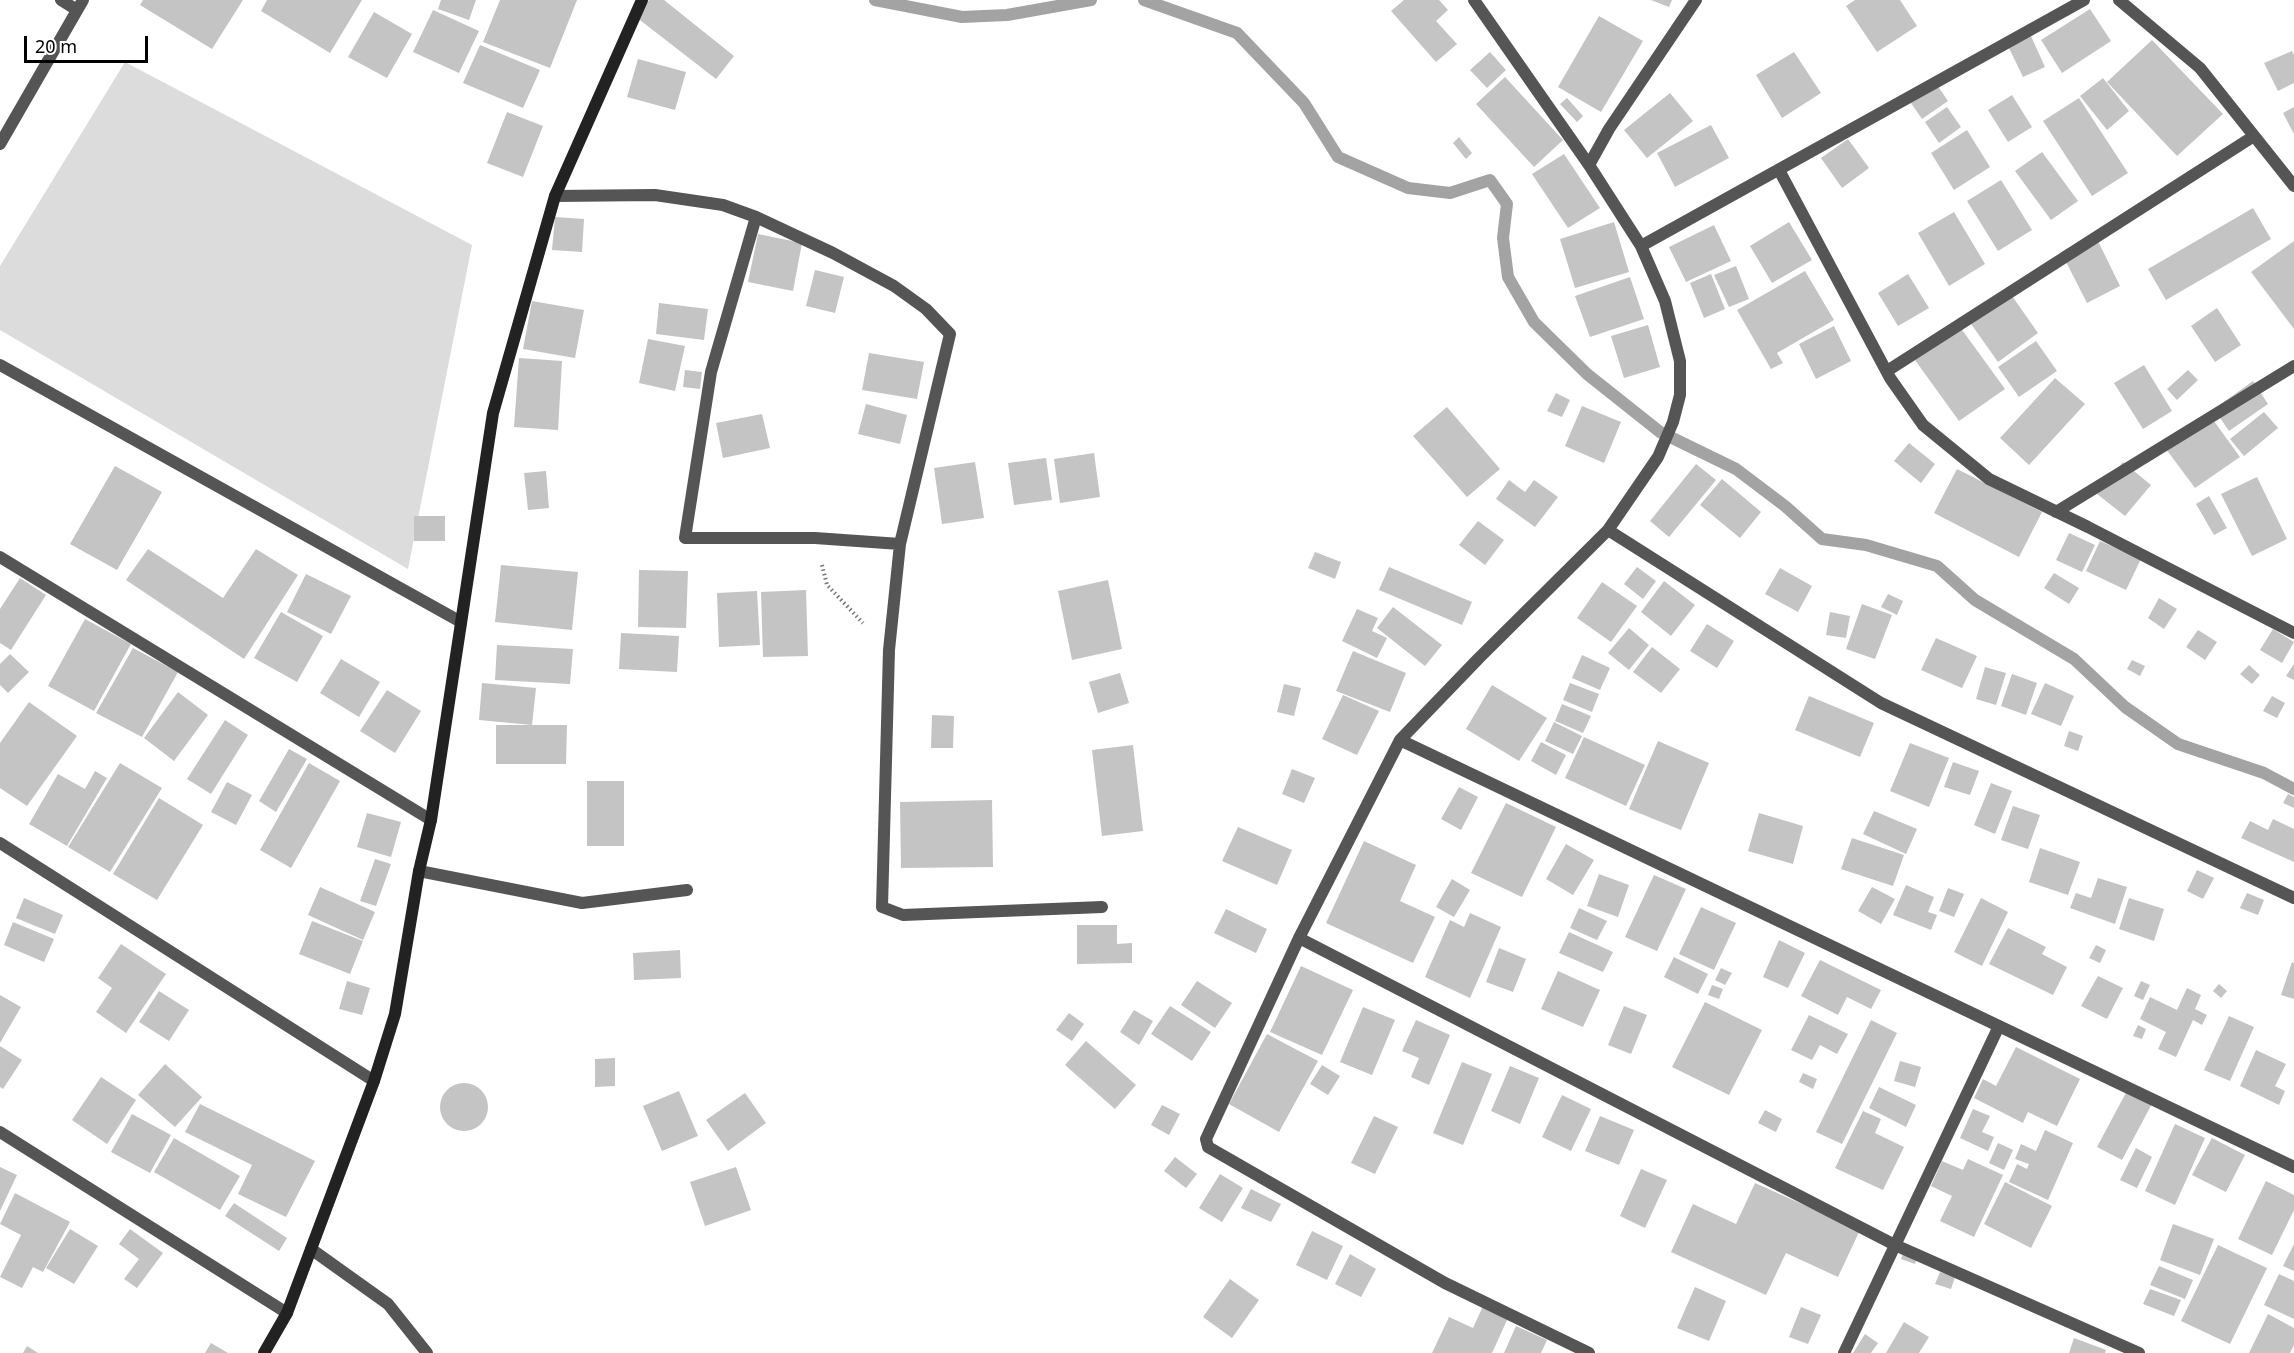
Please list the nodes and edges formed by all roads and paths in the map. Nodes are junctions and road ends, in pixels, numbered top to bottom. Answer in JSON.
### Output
{"nodes":[{"id":1,"x":61,"y":0,"type":"edge"},
{"id":2,"x":642,"y":0,"type":"edge"},
{"id":3,"x":1474,"y":0,"type":"edge"},
{"id":4,"x":1696,"y":0,"type":"edge"},
{"id":5,"x":2084,"y":0,"type":"edge"},
{"id":6,"x":2119,"y":0,"type":"edge"},
{"id":7,"x":80,"y":5,"type":"edge"},
{"id":8,"x":2254,"y":136,"type":"junction"},
{"id":9,"x":0,"y":144,"type":"edge"},
{"id":10,"x":1589,"y":165,"type":"junction"},
{"id":11,"x":1779,"y":170,"type":"junction"},
{"id":12,"x":2294,"y":186,"type":"edge"},
{"id":13,"x":555,"y":196,"type":"junction"},
{"id":14,"x":756,"y":217,"type":"junction"},
{"id":15,"x":1641,"y":246,"type":"junction"},
{"id":16,"x":0,"y":366,"type":"edge"},
{"id":17,"x":2294,"y":366,"type":"edge"},
{"id":18,"x":1887,"y":371,"type":"junction"},
{"id":19,"x":2056,"y":512,"type":"junction"},
{"id":20,"x":1608,"y":530,"type":"junction"},
{"id":21,"x":815,"y":538,"type":"junction"},
{"id":22,"x":900,"y":544,"type":"junction"},
{"id":23,"x":0,"y":557,"type":"edge"},
{"id":24,"x":461,"y":622,"type":"junction"},
{"id":25,"x":2294,"y":633,"type":"edge"},
{"id":26,"x":889,"y":650,"type":"junction"},
{"id":27,"x":1400,"y":740,"type":"junction"},
{"id":28,"x":431,"y":820,"type":"junction"},
{"id":29,"x":0,"y":843,"type":"edge"},
{"id":30,"x":419,"y":871,"type":"junction"},
{"id":31,"x":687,"y":890,"type":"dead end"},
{"id":32,"x":2294,"y":898,"type":"edge"},
{"id":33,"x":1102,"y":908,"type":"dead end"},
{"id":34,"x":1299,"y":938,"type":"junction"},
{"id":35,"x":1999,"y":1026,"type":"junction"},
{"id":36,"x":374,"y":1081,"type":"junction"},
{"id":37,"x":0,"y":1132,"type":"edge"},
{"id":38,"x":2294,"y":1167,"type":"edge"},
{"id":39,"x":1895,"y":1245,"type":"junction"},
{"id":40,"x":311,"y":1249,"type":"junction"},
{"id":41,"x":287,"y":1313,"type":"junction"},
{"id":42,"x":264,"y":1353,"type":"edge"},
{"id":43,"x":427,"y":1353,"type":"edge"},
{"id":44,"x":1589,"y":1353,"type":"edge"},
{"id":45,"x":1844,"y":1353,"type":"edge"},
{"id":46,"x":2139,"y":1353,"type":"edge"}],
"edges":[{"from":1,"to":7,"type":"street"},
{"from":2,"to":13,"type":"street"},
{"from":3,"to":10,"type":"street"},
{"from":4,"to":10,"type":"street"},
{"from":5,"to":11,"type":"street"},
{"from":6,"to":8,"type":"street"},
{"from":7,"to":9,"type":"street"},
{"from":8,"to":12,"type":"street"},
{"from":8,"to":18,"type":"street"},
{"from":10,"to":15,"type":"street"},
{"from":11,"to":15,"type":"street"},
{"from":11,"to":18,"type":"street"},
{"from":13,"to":14,"type":"street"},
{"from":13,"to":24,"type":"street"},
{"from":14,"to":21,"type":"street"},
{"from":14,"to":22,"type":"street"},
{"from":15,"to":20,"type":"street"},
{"from":16,"to":24,"type":"street"},
{"from":17,"to":19,"type":"street"},
{"from":18,"to":19,"type":"street"},
{"from":19,"to":25,"type":"street"},
{"from":20,"to":27,"type":"street"},
{"from":20,"to":32,"type":"street"},
{"from":21,"to":22,"type":"street"},
{"from":21,"to":26,"type":"path"},
{"from":22,"to":26,"type":"street"},
{"from":23,"to":28,"type":"street"},
{"from":24,"to":28,"type":"street"},
{"from":26,"to":33,"type":"street"},
{"from":27,"to":34,"type":"street"},
{"from":27,"to":35,"type":"street"},
{"from":28,"to":30,"type":"street"},
{"from":29,"to":36,"type":"street"},
{"from":30,"to":31,"type":"street"},
{"from":30,"to":36,"type":"street"},
{"from":34,"to":39,"type":"street"},
{"from":34,"to":44,"type":"street"},
{"from":35,"to":38,"type":"street"},
{"from":35,"to":39,"type":"street"},
{"from":36,"to":40,"type":"street"},
{"from":37,"to":41,"type":"street"},
{"from":39,"to":45,"type":"street"},
{"from":39,"to":46,"type":"street"},
{"from":40,"to":41,"type":"street"},
{"from":40,"to":43,"type":"street"},
{"from":41,"to":42,"type":"street"}]}
